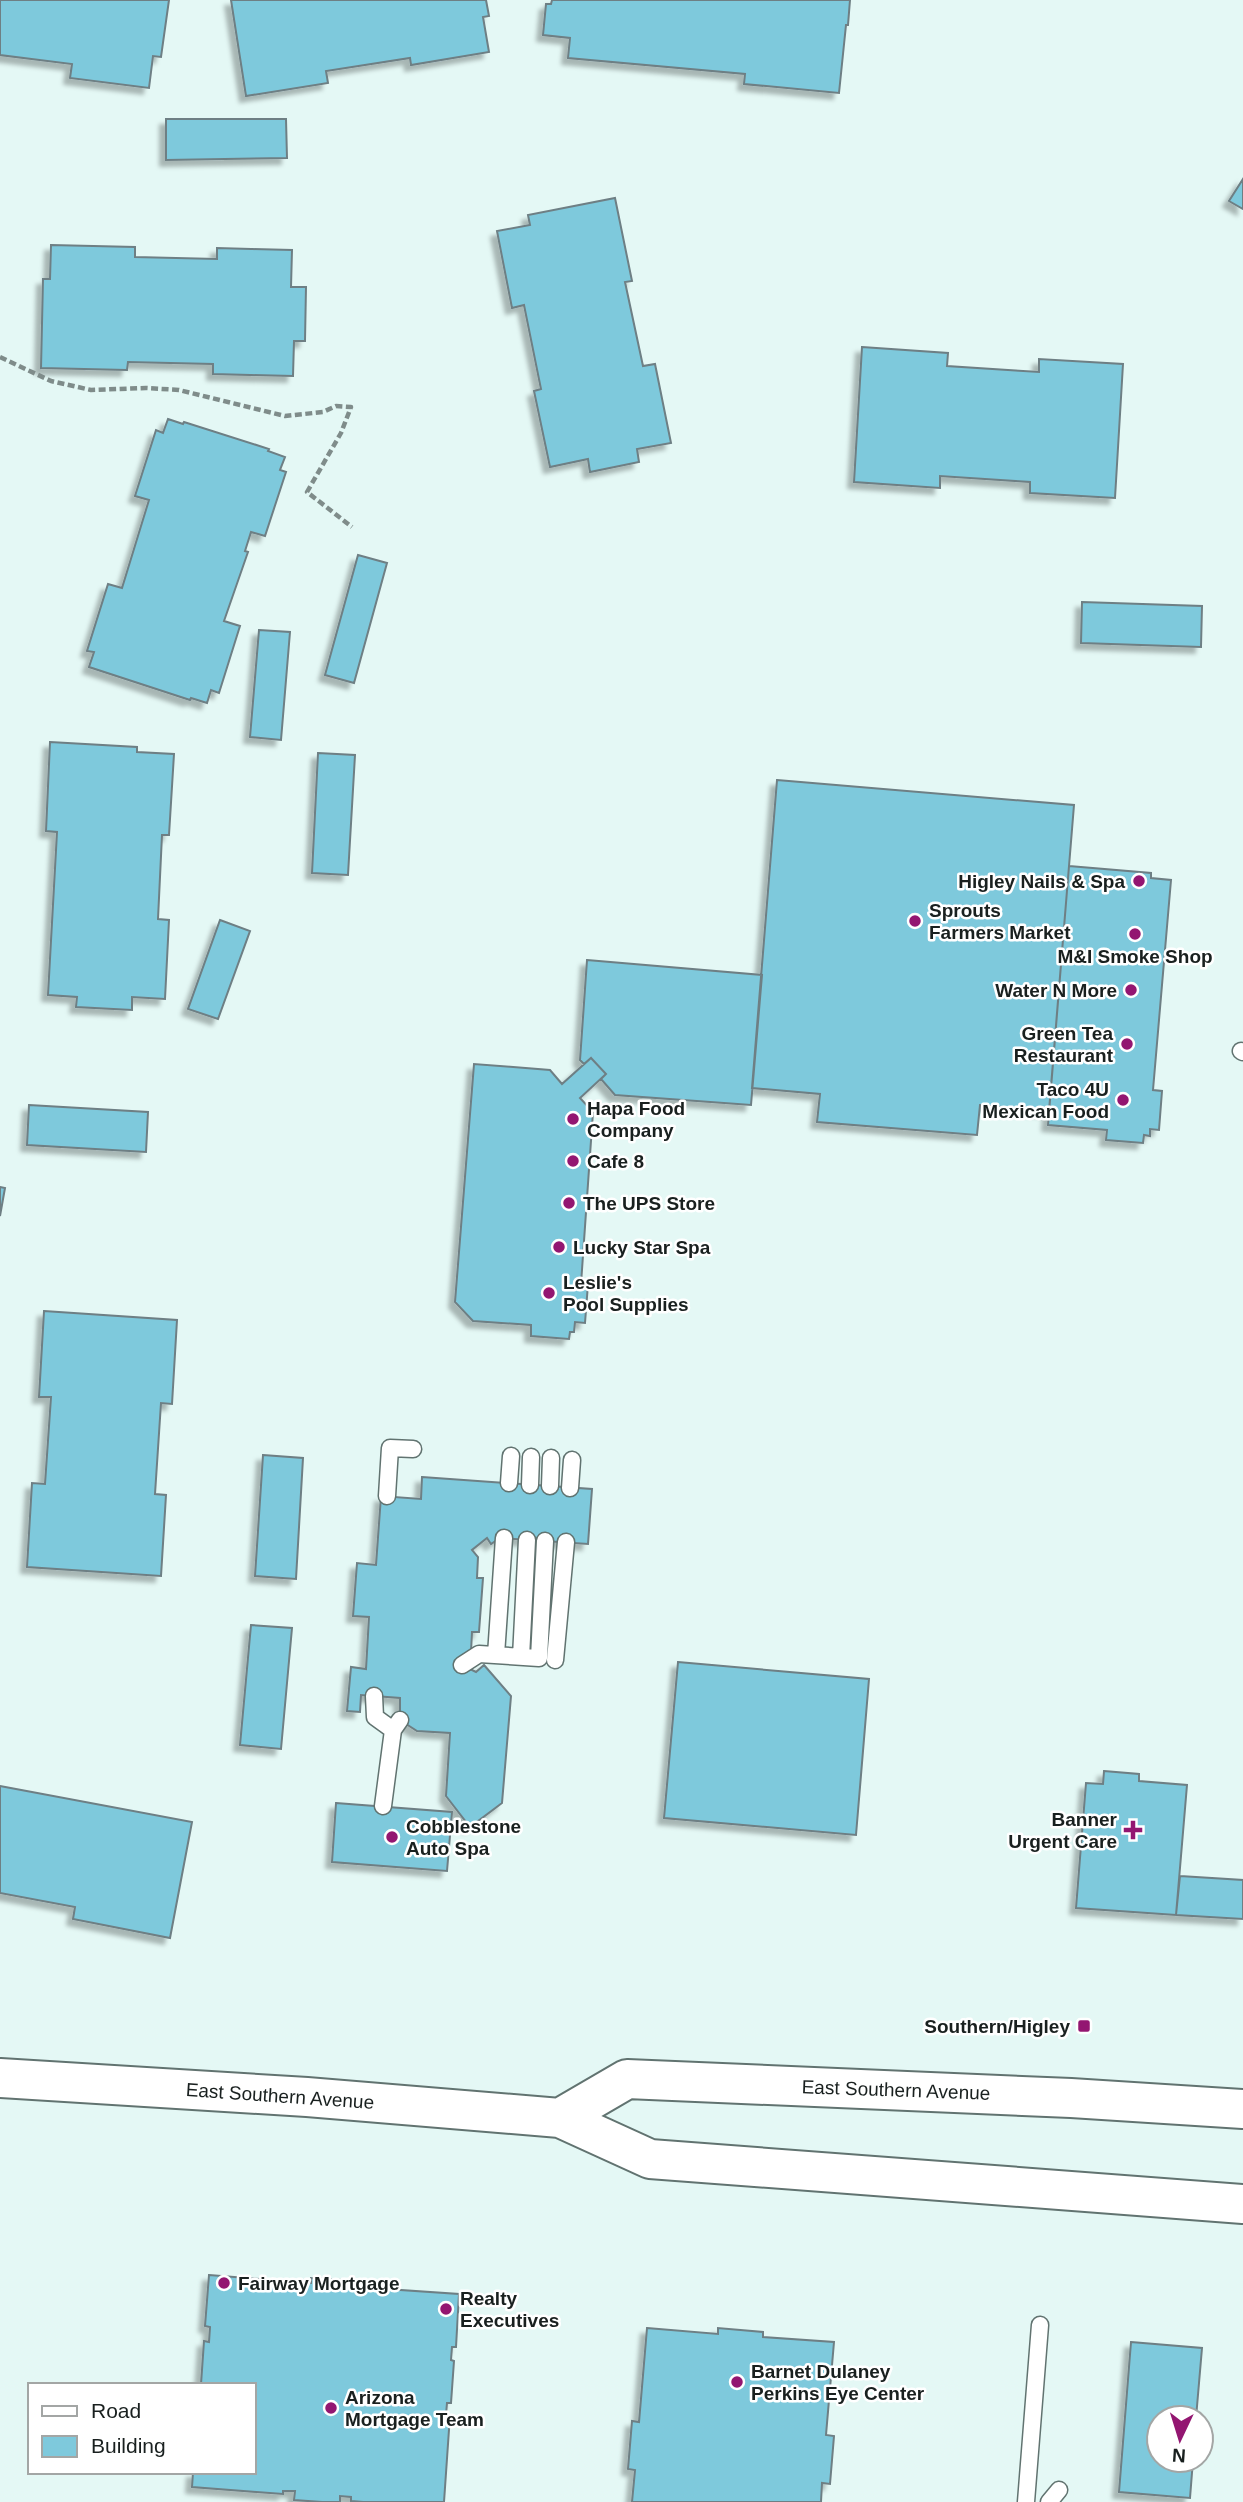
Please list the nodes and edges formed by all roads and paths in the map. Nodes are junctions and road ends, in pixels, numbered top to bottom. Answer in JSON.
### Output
{"nodes":[{"id":1,"x":0,"y":357,"type":"edge"},
{"id":2,"x":352,"y":527,"type":"dead end"},
{"id":3,"x":413,"y":1449,"type":"dead end"},
{"id":4,"x":511,"y":1455,"type":"dead end"},
{"id":5,"x":531,"y":1457,"type":"dead end"},
{"id":6,"x":551,"y":1458,"type":"dead end"},
{"id":7,"x":572,"y":1460,"type":"dead end"},
{"id":8,"x":509,"y":1483,"type":"dead end"},
{"id":9,"x":530,"y":1485,"type":"dead end"},
{"id":10,"x":550,"y":1486,"type":"dead end"},
{"id":11,"x":570,"y":1488,"type":"dead end"},
{"id":12,"x":387,"y":1496,"type":"dead end"},
{"id":13,"x":504,"y":1538,"type":"dead end"},
{"id":14,"x":527,"y":1540,"type":"dead end"},
{"id":15,"x":545,"y":1541,"type":"dead end"},
{"id":16,"x":565,"y":1542,"type":"dead end"},
{"id":17,"x":496,"y":1656,"type":"junction"},
{"id":18,"x":521,"y":1657,"type":"junction"},
{"id":19,"x":555,"y":1660,"type":"dead end"},
{"id":20,"x":462,"y":1665,"type":"dead end"},
{"id":21,"x":374,"y":1696,"type":"dead end"},
{"id":22,"x":383,"y":1806,"type":"dead end"},
{"id":23,"x":0,"y":2078,"type":"edge"},
{"id":24,"x":1243,"y":2109,"type":"edge"},
{"id":25,"x":560,"y":2118,"type":"junction"},
{"id":26,"x":1243,"y":2204,"type":"edge"},
{"id":27,"x":1040,"y":2325,"type":"dead end"},
{"id":28,"x":1026,"y":2502,"type":"edge"}],
"edges":[{"from":1,"to":2,"type":"path"},
{"from":3,"to":12,"type":"lane"},
{"from":4,"to":8,"type":"lane"},
{"from":5,"to":9,"type":"lane"},
{"from":6,"to":10,"type":"lane"},
{"from":7,"to":11,"type":"lane"},
{"from":13,"to":17,"type":"lane"},
{"from":14,"to":18,"type":"lane"},
{"from":15,"to":18,"type":"lane"},
{"from":16,"to":19,"type":"lane"},
{"from":17,"to":18,"type":"lane"},
{"from":17,"to":20,"type":"lane"},
{"from":21,"to":22,"type":"lane"},
{"from":23,"to":25,"type":"main road","name":"East Southern Avenue"},
{"from":24,"to":25,"type":"main road","name":"East Southern Avenue"},
{"from":25,"to":26,"type":"main road","name":"East Southern Avenue"},
{"from":27,"to":28,"type":"lane"}]}
